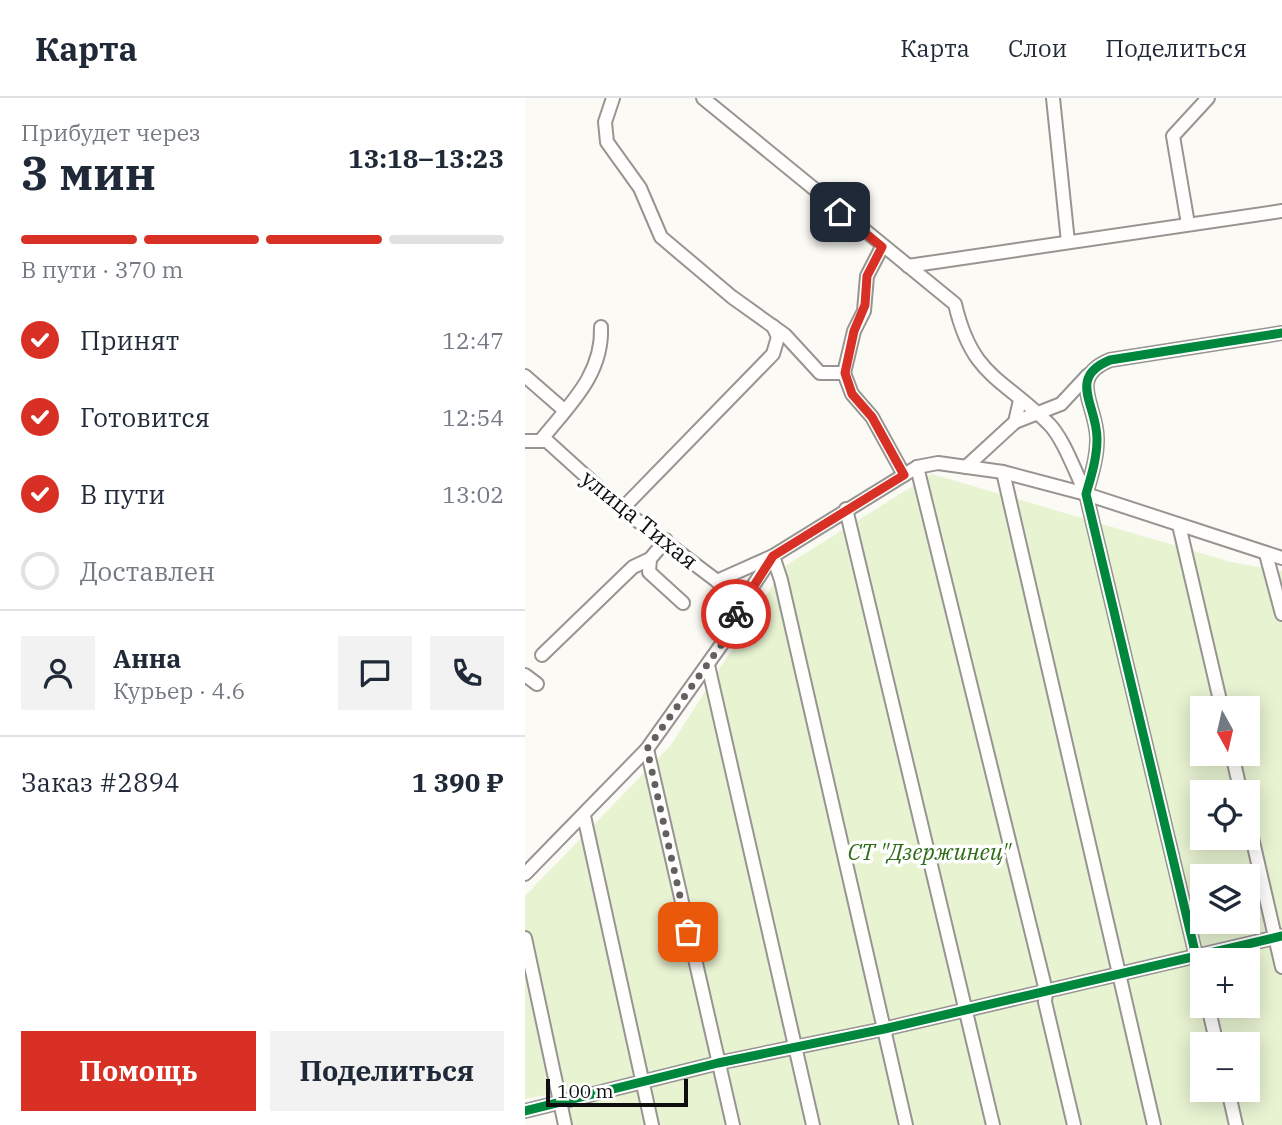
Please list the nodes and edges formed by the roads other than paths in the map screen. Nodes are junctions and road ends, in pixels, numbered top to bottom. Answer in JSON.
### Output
{"nodes":[{"id":1,"x":613,"y":98,"type":"edge"},
{"id":2,"x":703,"y":98,"type":"edge"},
{"id":3,"x":1053,"y":98,"type":"edge"},
{"id":4,"x":1208,"y":98,"type":"edge"},
{"id":5,"x":1282,"y":211,"type":"edge"},
{"id":6,"x":1188,"y":225,"type":"junction"},
{"id":7,"x":1068,"y":242,"type":"junction"},
{"id":8,"x":882,"y":247,"type":"junction"},
{"id":9,"x":908,"y":266,"type":"junction"},
{"id":10,"x":773,"y":326,"type":"junction"},
{"id":11,"x":601,"y":327,"type":"dead end"},
{"id":12,"x":1282,"y":333,"type":"edge"},
{"id":13,"x":845,"y":373,"type":"junction"},
{"id":14,"x":1088,"y":374,"type":"junction"},
{"id":15,"x":525,"y":376,"type":"edge"},
{"id":16,"x":1020,"y":400,"type":"junction"},
{"id":17,"x":564,"y":410,"type":"junction"},
{"id":18,"x":1037,"y":414,"type":"junction"},
{"id":19,"x":1015,"y":422,"type":"junction"},
{"id":20,"x":541,"y":440,"type":"junction"},
{"id":21,"x":525,"y":441,"type":"edge"},
{"id":22,"x":917,"y":467,"type":"junction"},
{"id":23,"x":966,"y":467,"type":"junction"},
{"id":24,"x":1003,"y":472,"type":"junction"},
{"id":25,"x":904,"y":475,"type":"junction"},
{"id":26,"x":1086,"y":494,"type":"junction"},
{"id":27,"x":622,"y":509,"type":"junction"},
{"id":28,"x":846,"y":509,"type":"junction"},
{"id":29,"x":1179,"y":525,"type":"junction"},
{"id":30,"x":666,"y":540,"type":"junction"},
{"id":31,"x":1266,"y":554,"type":"junction"},
{"id":32,"x":773,"y":556,"type":"junction"},
{"id":33,"x":1282,"y":558,"type":"edge"},
{"id":34,"x":650,"y":559,"type":"junction"},
{"id":35,"x":717,"y":580,"type":"junction"},
{"id":36,"x":683,"y":603,"type":"dead end"},
{"id":37,"x":740,"y":604,"type":"junction"},
{"id":38,"x":1282,"y":614,"type":"edge"},
{"id":39,"x":542,"y":655,"type":"dead end"},
{"id":40,"x":708,"y":665,"type":"junction"},
{"id":41,"x":525,"y":674,"type":"edge"},
{"id":42,"x":537,"y":684,"type":"dead end"},
{"id":43,"x":1219,"y":696,"type":"edge"},
{"id":44,"x":647,"y":749,"type":"junction"},
{"id":45,"x":584,"y":816,"type":"junction"},
{"id":46,"x":1256,"y":850,"type":"edge"},
{"id":47,"x":525,"y":874,"type":"edge"},
{"id":48,"x":1279,"y":936,"type":"edge"},
{"id":49,"x":525,"y":938,"type":"edge"},
{"id":50,"x":1194,"y":948,"type":"edge"},
{"id":51,"x":1229,"y":948,"type":"edge"},
{"id":52,"x":1190,"y":957,"type":"edge"},
{"id":53,"x":1282,"y":967,"type":"edge"},
{"id":54,"x":1121,"y":974,"type":"junction"},
{"id":55,"x":1046,"y":991,"type":"junction"},
{"id":56,"x":966,"y":1010,"type":"junction"},
{"id":57,"x":884,"y":1029,"type":"junction"},
{"id":58,"x":796,"y":1046,"type":"junction"},
{"id":59,"x":718,"y":1063,"type":"junction"},
{"id":60,"x":642,"y":1082,"type":"junction"},
{"id":61,"x":561,"y":1102,"type":"junction"},
{"id":62,"x":1231,"y":1102,"type":"edge"},
{"id":63,"x":525,"y":1111,"type":"edge"},
{"id":64,"x":565,"y":1125,"type":"edge"},
{"id":65,"x":652,"y":1125,"type":"edge"},
{"id":66,"x":733,"y":1125,"type":"edge"},
{"id":67,"x":813,"y":1125,"type":"edge"},
{"id":68,"x":906,"y":1125,"type":"edge"},
{"id":69,"x":993,"y":1125,"type":"edge"},
{"id":70,"x":1074,"y":1125,"type":"edge"},
{"id":71,"x":1154,"y":1125,"type":"edge"},
{"id":72,"x":1237,"y":1125,"type":"edge"}],
"edges":[{"from":1,"to":10,"type":"street"},
{"from":2,"to":8,"type":"street"},
{"from":3,"to":7,"type":"street"},
{"from":4,"to":6,"type":"street"},
{"from":5,"to":6,"type":"street"},
{"from":6,"to":7,"type":"street"},
{"from":7,"to":9,"type":"street"},
{"from":8,"to":9,"type":"street"},
{"from":8,"to":13,"type":"street"},
{"from":9,"to":16,"type":"street"},
{"from":10,"to":13,"type":"street"},
{"from":10,"to":27,"type":"street"},
{"from":11,"to":17,"type":"street"},
{"from":12,"to":14,"type":"street"},
{"from":13,"to":25,"type":"street"},
{"from":14,"to":18,"type":"street"},
{"from":14,"to":26,"type":"street"},
{"from":15,"to":17,"type":"street"},
{"from":16,"to":18,"type":"street"},
{"from":16,"to":19,"type":"street"},
{"from":17,"to":20,"type":"street"},
{"from":18,"to":19,"type":"street"},
{"from":18,"to":26,"type":"street"},
{"from":19,"to":23,"type":"street"},
{"from":20,"to":21,"type":"street"},
{"from":20,"to":27,"type":"street","name":"улица Тихая"},
{"from":22,"to":23,"type":"street"},
{"from":22,"to":25,"type":"street"},
{"from":22,"to":55,"type":"street"},
{"from":23,"to":24,"type":"street"},
{"from":24,"to":26,"type":"street"},
{"from":24,"to":54,"type":"street"},
{"from":25,"to":28,"type":"street"},
{"from":26,"to":29,"type":"street"},
{"from":26,"to":50,"type":"street"},
{"from":27,"to":30,"type":"street","name":"улица Тихая"},
{"from":28,"to":32,"type":"street"},
{"from":28,"to":56,"type":"street"},
{"from":29,"to":31,"type":"street"},
{"from":29,"to":43,"type":"street"},
{"from":30,"to":34,"type":"street"},
{"from":30,"to":35,"type":"street","name":"улица Тихая"},
{"from":31,"to":33,"type":"street"},
{"from":31,"to":38,"type":"street"},
{"from":32,"to":35,"type":"street"},
{"from":32,"to":37,"type":"street"},
{"from":32,"to":57,"type":"street"},
{"from":34,"to":36,"type":"street"},
{"from":34,"to":39,"type":"street"},
{"from":35,"to":37,"type":"street","name":"улица Тихая"},
{"from":37,"to":40,"type":"street"},
{"from":40,"to":44,"type":"street"},
{"from":40,"to":58,"type":"street"},
{"from":41,"to":42,"type":"street"},
{"from":44,"to":45,"type":"street"},
{"from":44,"to":59,"type":"street"},
{"from":45,"to":47,"type":"street"},
{"from":45,"to":60,"type":"street"},
{"from":46,"to":48,"type":"street"},
{"from":48,"to":51,"type":"street"},
{"from":48,"to":53,"type":"street"},
{"from":49,"to":61,"type":"street"},
{"from":52,"to":54,"type":"street"},
{"from":54,"to":55,"type":"street"},
{"from":54,"to":71,"type":"street"},
{"from":55,"to":56,"type":"street"},
{"from":55,"to":70,"type":"street"},
{"from":56,"to":57,"type":"street"},
{"from":56,"to":69,"type":"street"},
{"from":57,"to":58,"type":"street"},
{"from":57,"to":68,"type":"street"},
{"from":58,"to":59,"type":"street"},
{"from":58,"to":67,"type":"street"},
{"from":59,"to":60,"type":"street"},
{"from":59,"to":66,"type":"street"},
{"from":60,"to":61,"type":"street"},
{"from":60,"to":65,"type":"street"},
{"from":61,"to":63,"type":"street"},
{"from":61,"to":64,"type":"street"},
{"from":62,"to":72,"type":"street"}]}
